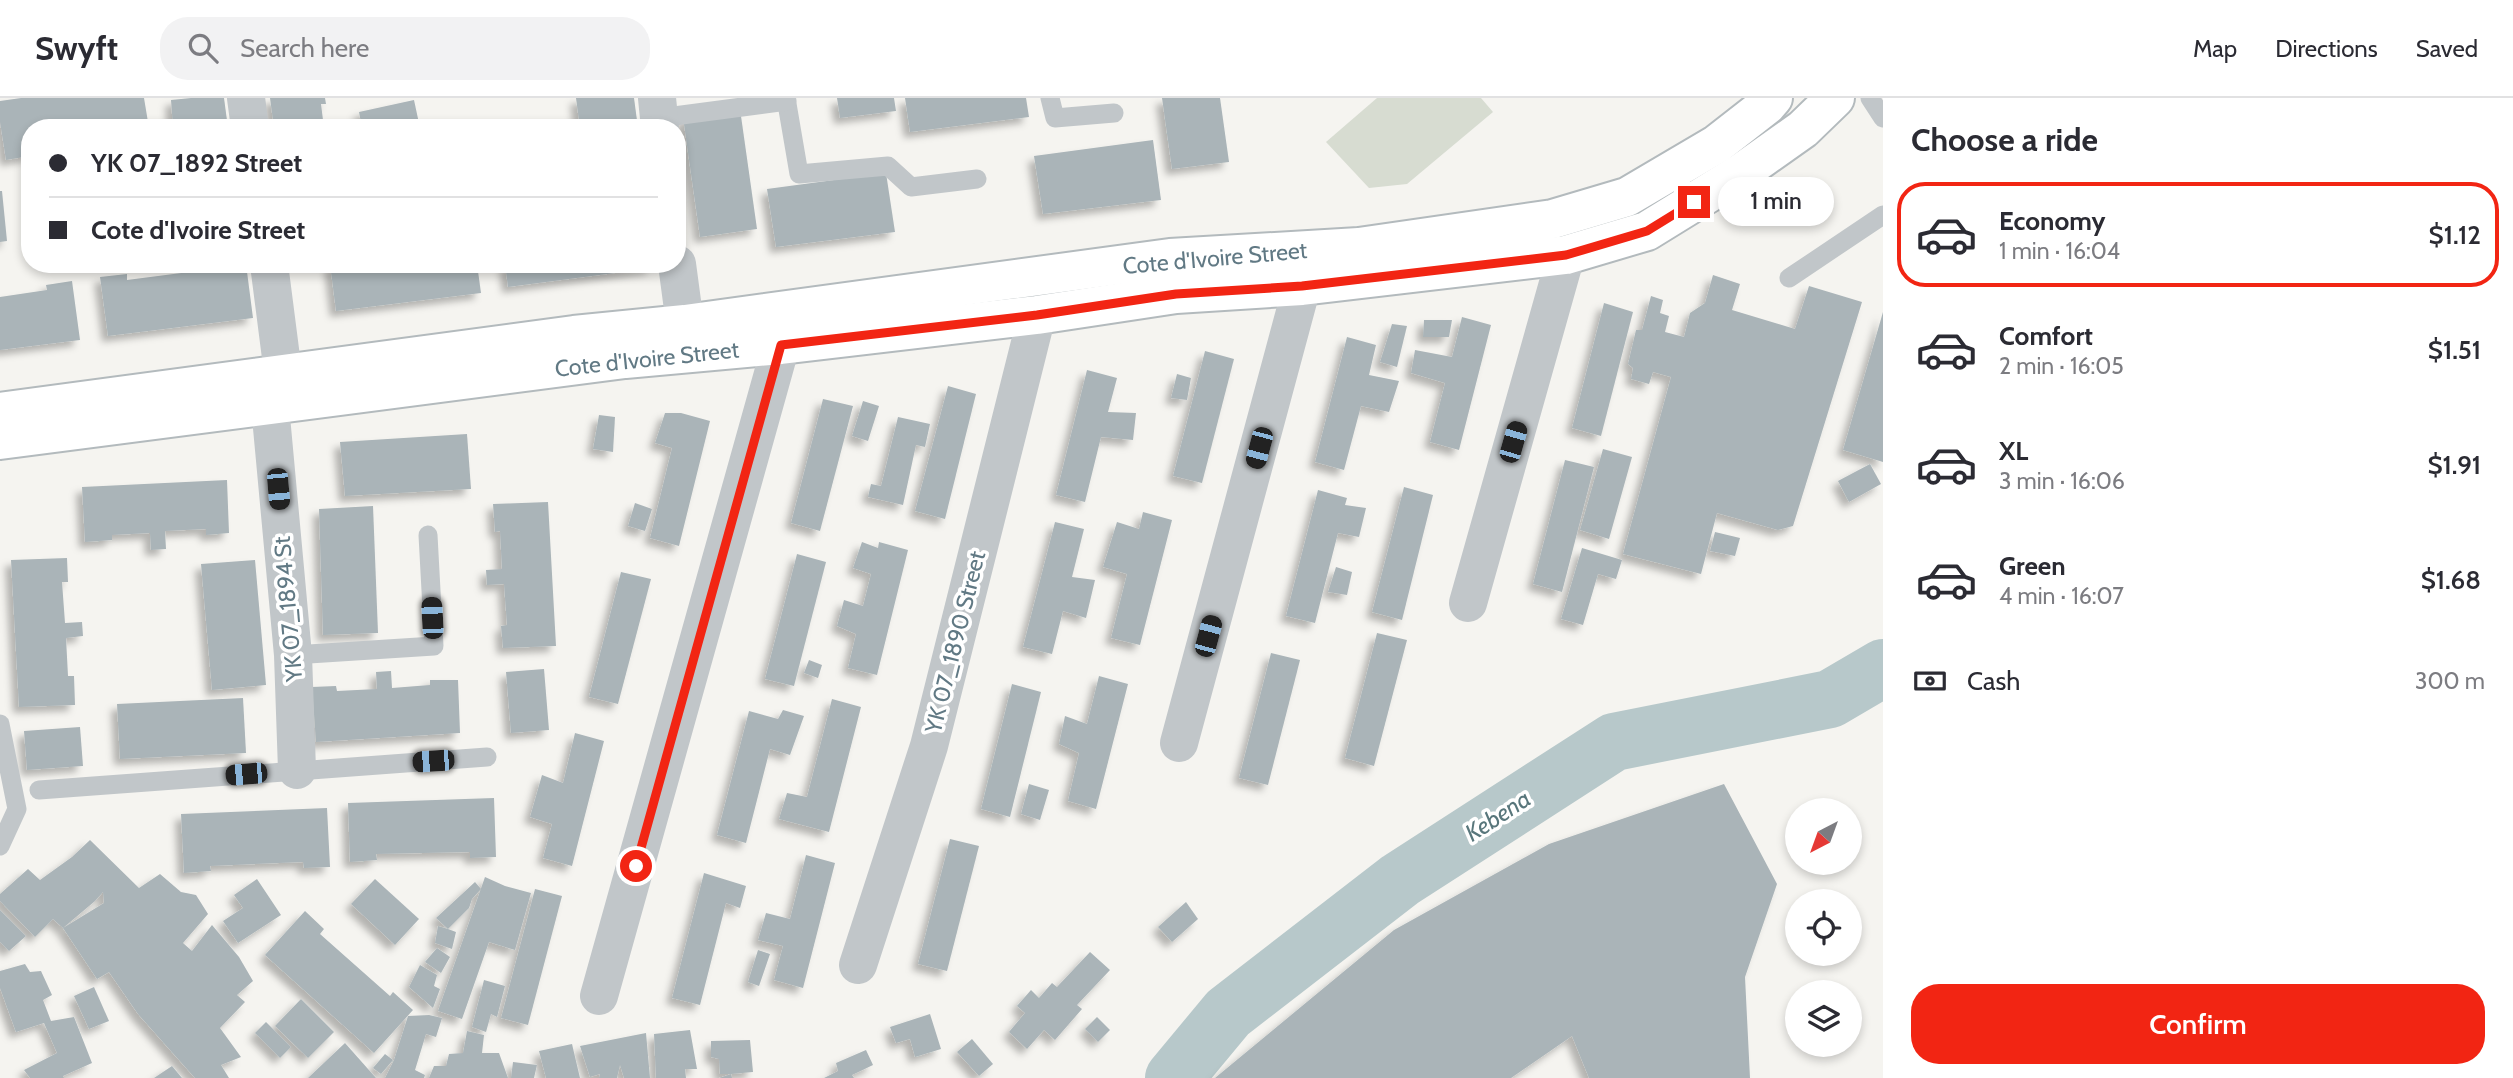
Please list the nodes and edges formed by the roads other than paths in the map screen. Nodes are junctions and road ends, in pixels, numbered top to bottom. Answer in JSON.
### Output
{"nodes":[{"id":1,"x":246,"y":98,"type":"edge"},
{"id":2,"x":1050,"y":98,"type":"edge"},
{"id":3,"x":1773,"y":98,"type":"edge"},
{"id":4,"x":1835,"y":98,"type":"edge"},
{"id":5,"x":1870,"y":98,"type":"edge"},
{"id":6,"x":786,"y":99,"type":"edge"},
{"id":7,"x":1114,"y":113,"type":"dead end"},
{"id":8,"x":658,"y":115,"type":"edge"},
{"id":9,"x":1883,"y":118,"type":"edge"},
{"id":10,"x":249,"y":119,"type":"edge"},
{"id":11,"x":977,"y":179,"type":"dead end"},
{"id":12,"x":1883,"y":215,"type":"edge"},
{"id":13,"x":1566,"y":255,"type":"junction"},
{"id":14,"x":1170,"y":258,"type":"junction"},
{"id":15,"x":270,"y":273,"type":"edge"},
{"id":16,"x":678,"y":273,"type":"edge"},
{"id":17,"x":1789,"y":278,"type":"dead end"},
{"id":18,"x":1302,"y":286,"type":"junction"},
{"id":19,"x":1176,"y":294,"type":"junction"},
{"id":20,"x":1037,"y":315,"type":"junction"},
{"id":21,"x":685,"y":324,"type":"junction"},
{"id":22,"x":781,"y":345,"type":"junction"},
{"id":23,"x":277,"y":389,"type":"junction"},
{"id":24,"x":0,"y":412,"type":"edge"},
{"id":25,"x":0,"y":440,"type":"edge"},
{"id":26,"x":428,"y":535,"type":"dead end"},
{"id":27,"x":1468,"y":603,"type":"dead end"},
{"id":28,"x":293,"y":655,"type":"junction"},
{"id":29,"x":0,"y":724,"type":"edge"},
{"id":30,"x":1179,"y":743,"type":"dead end"},
{"id":31,"x":487,"y":757,"type":"dead end"},
{"id":32,"x":297,"y":770,"type":"junction"},
{"id":33,"x":39,"y":790,"type":"dead end"},
{"id":34,"x":0,"y":846,"type":"edge"},
{"id":35,"x":858,"y":965,"type":"dead end"},
{"id":36,"x":599,"y":996,"type":"dead end"}],
"edges":[{"from":1,"to":10,"type":"street"},
{"from":2,"to":7,"type":"lane"},
{"from":3,"to":14,"type":"main road","name":"Cote d'Ivoire Street"},
{"from":4,"to":13,"type":"main road","name":"Cote d'Ivoire Street"},
{"from":5,"to":9,"type":"lane"},
{"from":6,"to":8,"type":"lane"},
{"from":6,"to":11,"type":"lane"},
{"from":12,"to":17,"type":"lane"},
{"from":13,"to":18,"type":"main road","name":"Cote d'Ivoire Street"},
{"from":13,"to":27,"type":"street"},
{"from":14,"to":19,"type":"main road"},
{"from":14,"to":21,"type":"main road","name":"Cote d'Ivoire Street"},
{"from":15,"to":23,"type":"street","name":"YK 07_1894 St"},
{"from":16,"to":21,"type":"street"},
{"from":18,"to":19,"type":"main road","name":"Cote d'Ivoire Street"},
{"from":18,"to":30,"type":"street"},
{"from":19,"to":20,"type":"main road","name":"Cote d'Ivoire Street"},
{"from":20,"to":22,"type":"main road","name":"Cote d'Ivoire Street"},
{"from":20,"to":35,"type":"street","name":"YK 07_1890 Street"},
{"from":21,"to":23,"type":"main road","name":"Cote d'Ivoire Street"},
{"from":22,"to":23,"type":"main road","name":"Cote d'Ivoire Street"},
{"from":22,"to":36,"type":"street"},
{"from":23,"to":24,"type":"main road","name":"Cote d'Ivoire Street"},
{"from":23,"to":25,"type":"main road","name":"Cote d'Ivoire Street"},
{"from":23,"to":28,"type":"street","name":"YK 07_1894 St"},
{"from":26,"to":28,"type":"lane"},
{"from":28,"to":32,"type":"street","name":"YK 07_1894 St"},
{"from":29,"to":34,"type":"lane"},
{"from":31,"to":32,"type":"lane"},
{"from":32,"to":33,"type":"lane"}]}
